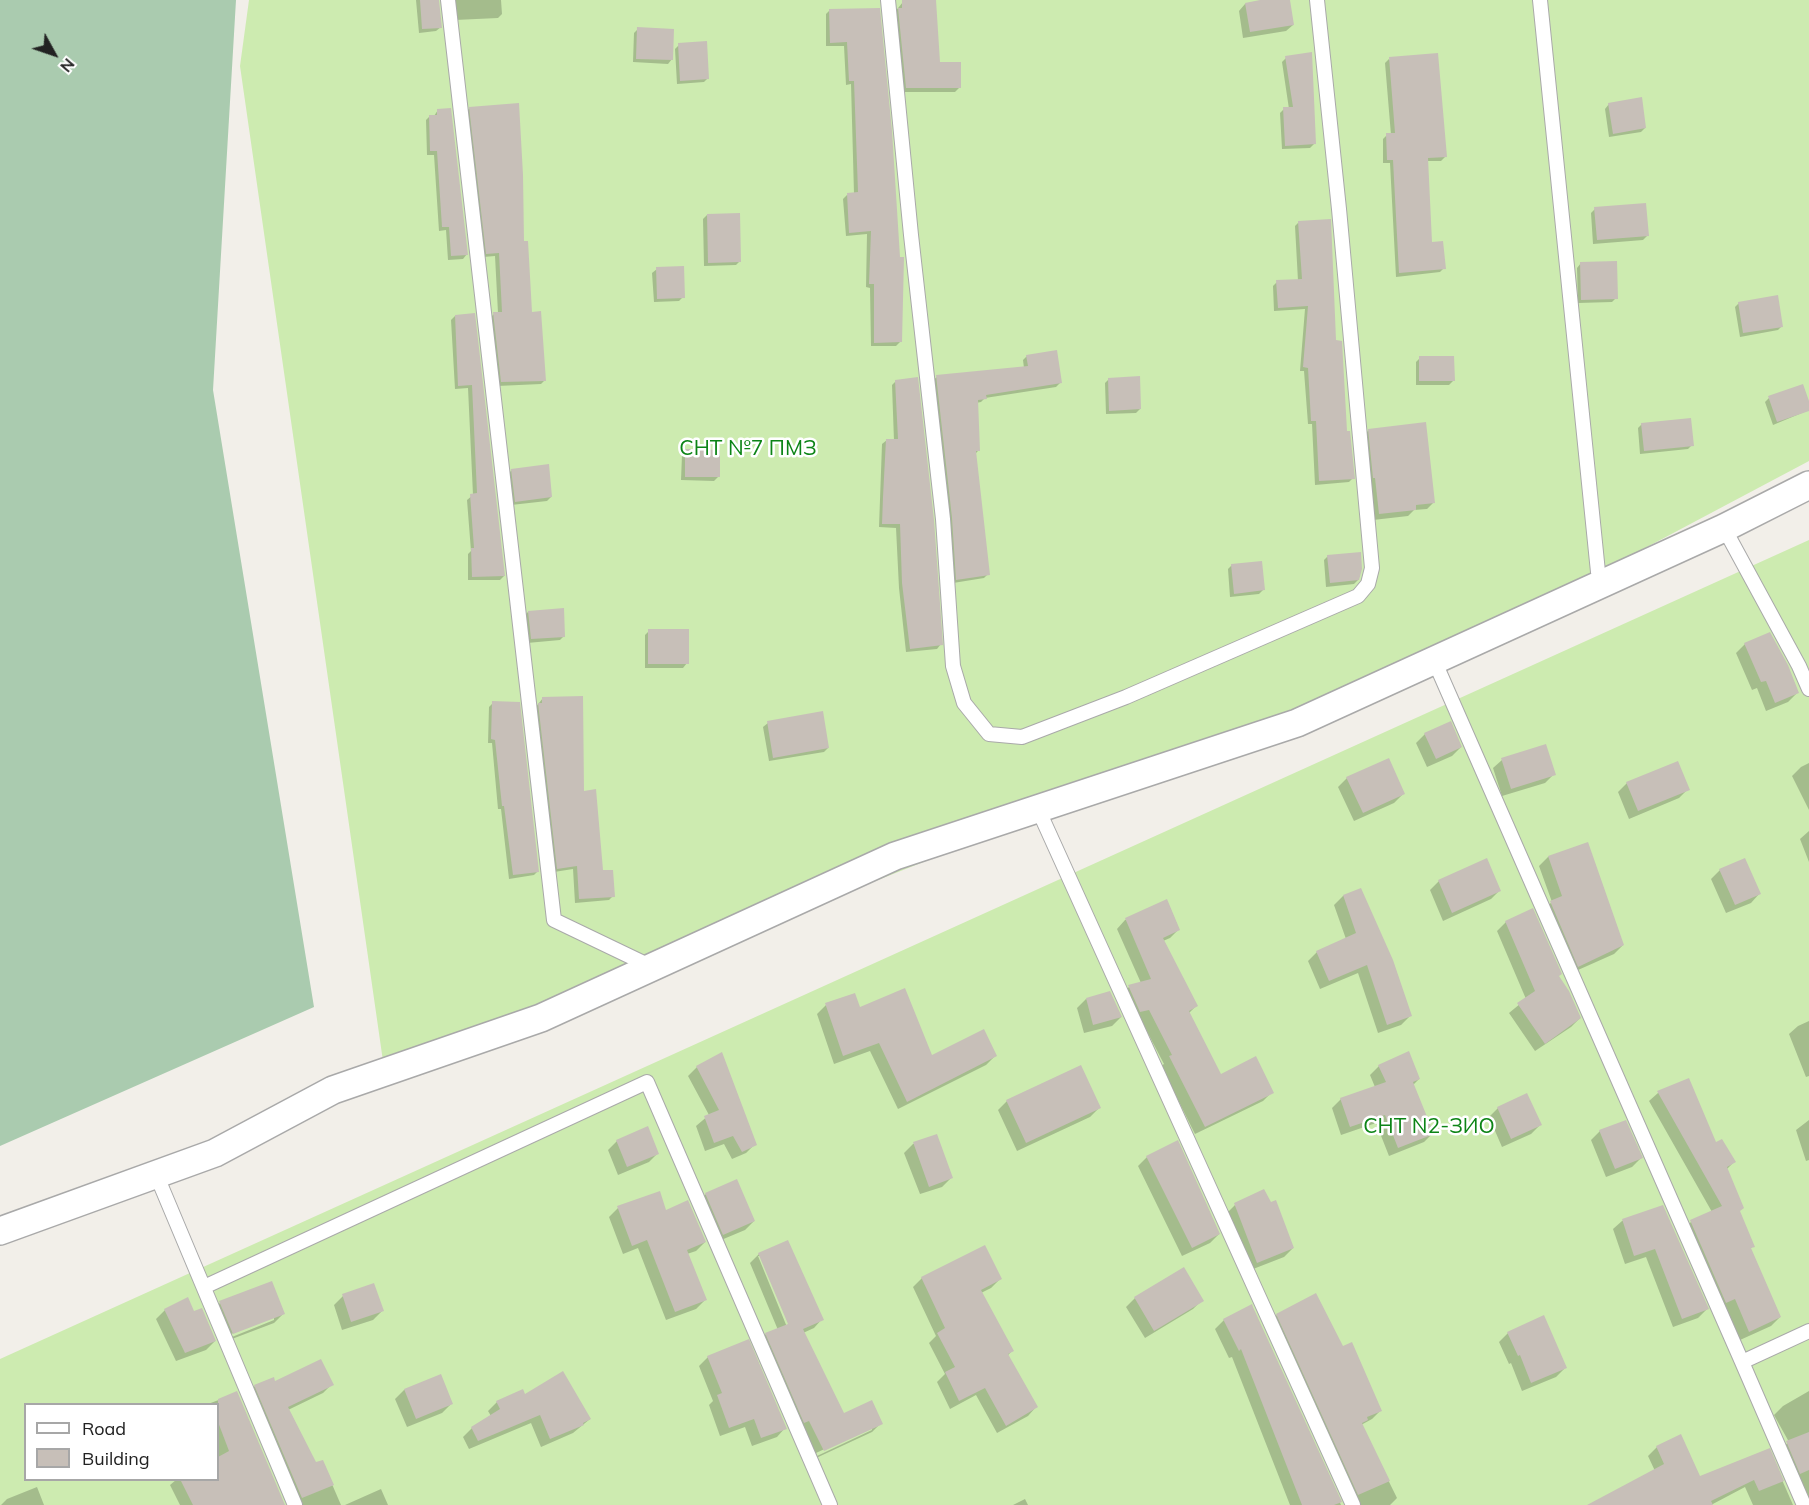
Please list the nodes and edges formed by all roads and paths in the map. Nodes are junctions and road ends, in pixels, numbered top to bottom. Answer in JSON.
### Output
{"nodes":[{"id":1,"x":448,"y":0,"type":"edge"},
{"id":2,"x":888,"y":0,"type":"edge"},
{"id":3,"x":1317,"y":0,"type":"edge"},
{"id":4,"x":1540,"y":0,"type":"edge"},
{"id":5,"x":1809,"y":484,"type":"edge"},
{"id":6,"x":1724,"y":528,"type":"junction"},
{"id":7,"x":1598,"y":572,"type":"dead end"},
{"id":8,"x":1434,"y":660,"type":"junction"},
{"id":9,"x":1809,"y":689,"type":"edge"},
{"id":10,"x":1038,"y":809,"type":"junction"},
{"id":11,"x":652,"y":967,"type":"junction"},
{"id":12,"x":156,"y":1174,"type":"junction"},
{"id":13,"x":0,"y":1231,"type":"edge"},
{"id":14,"x":204,"y":1287,"type":"junction"},
{"id":15,"x":1809,"y":1331,"type":"edge"},
{"id":16,"x":1742,"y":1362,"type":"junction"},
{"id":17,"x":295,"y":1505,"type":"edge"},
{"id":18,"x":830,"y":1505,"type":"edge"},
{"id":19,"x":1353,"y":1505,"type":"edge"},
{"id":20,"x":1804,"y":1505,"type":"edge"}],
"edges":[{"from":1,"to":11,"type":"lane"},
{"from":2,"to":3,"type":"lane"},
{"from":4,"to":7,"type":"lane"},
{"from":5,"to":6,"type":"street"},
{"from":6,"to":8,"type":"street"},
{"from":6,"to":9,"type":"lane"},
{"from":8,"to":10,"type":"street"},
{"from":8,"to":16,"type":"lane"},
{"from":10,"to":11,"type":"street"},
{"from":10,"to":19,"type":"lane"},
{"from":11,"to":12,"type":"street"},
{"from":12,"to":13,"type":"street"},
{"from":12,"to":14,"type":"lane"},
{"from":14,"to":17,"type":"lane"},
{"from":14,"to":18,"type":"lane"},
{"from":15,"to":16,"type":"lane"},
{"from":16,"to":20,"type":"lane"}]}
